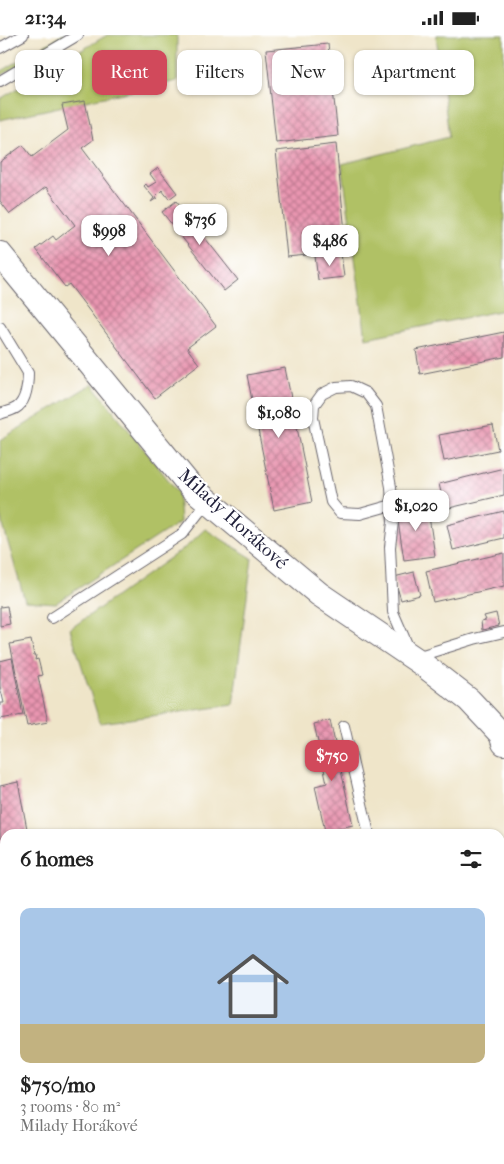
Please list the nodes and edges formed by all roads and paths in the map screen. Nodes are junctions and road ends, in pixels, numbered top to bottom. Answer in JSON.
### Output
{"nodes":[{"id":1,"x":23,"y":35,"type":"edge"},
{"id":2,"x":78,"y":35,"type":"edge"},
{"id":3,"x":0,"y":48,"type":"edge"},
{"id":4,"x":0,"y":81,"type":"edge"},
{"id":5,"x":0,"y":254,"type":"edge"},
{"id":6,"x":0,"y":327,"type":"edge"},
{"id":7,"x":0,"y":414,"type":"edge"},
{"id":8,"x":208,"y":501,"type":"junction"},
{"id":9,"x":392,"y":505,"type":"junction"},
{"id":10,"x":52,"y":618,"type":"dead end"},
{"id":11,"x":504,"y":632,"type":"edge"},
{"id":12,"x":413,"y":657,"type":"junction"},
{"id":13,"x":344,"y":726,"type":"dead end"},
{"id":14,"x":504,"y":743,"type":"edge"},
{"id":15,"x":368,"y":829,"type":"edge"}],
"edges":[{"from":1,"to":3,"type":"lane"},
{"from":2,"to":4,"type":"lane"},
{"from":5,"to":8,"type":"street","name":"Milady Horákové"},
{"from":6,"to":7,"type":"lane"},
{"from":8,"to":10,"type":"lane"},
{"from":8,"to":12,"type":"street","name":"Milady Horákové"},
{"from":9,"to":9,"type":"lane"},
{"from":9,"to":12,"type":"lane"},
{"from":11,"to":12,"type":"lane"},
{"from":12,"to":14,"type":"street","name":"Milady Horákové"},
{"from":13,"to":15,"type":"lane"}]}
